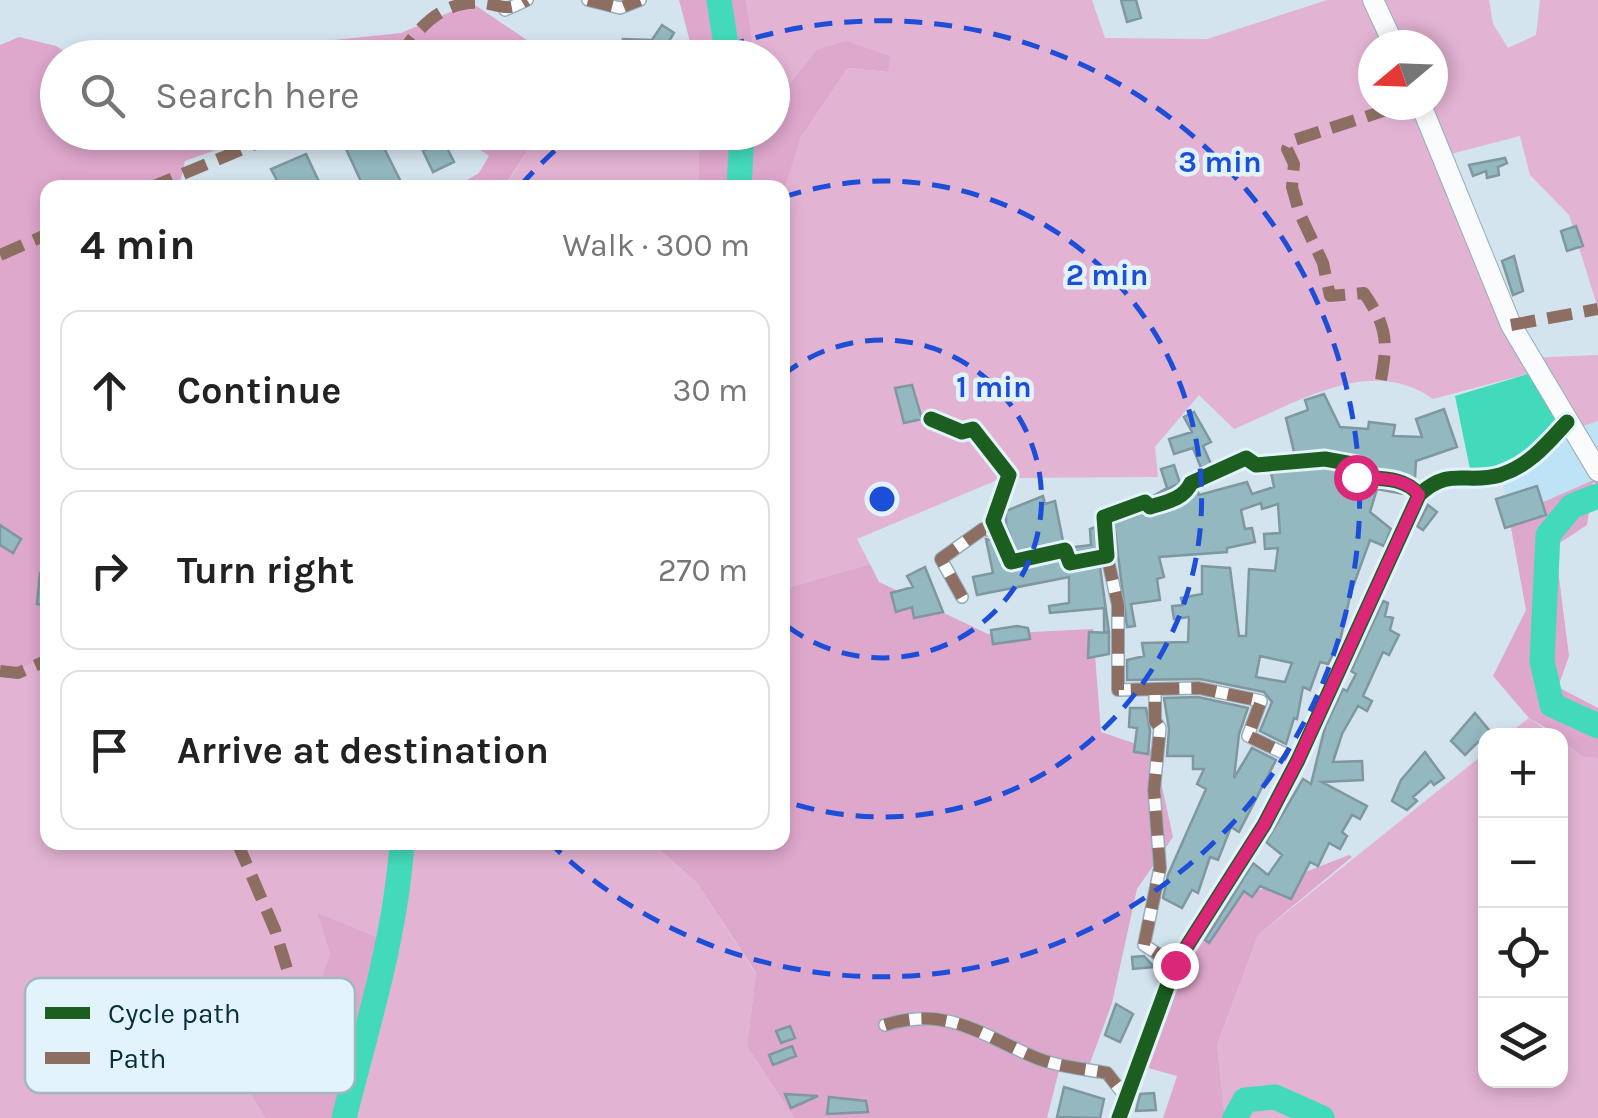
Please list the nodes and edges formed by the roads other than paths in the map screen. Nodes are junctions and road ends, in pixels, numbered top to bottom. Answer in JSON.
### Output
{"nodes":[{"id":1,"x":527,"y":0,"type":"edge"},
{"id":2,"x":588,"y":0,"type":"edge"},
{"id":3,"x":640,"y":0,"type":"edge"},
{"id":4,"x":1372,"y":0,"type":"edge"},
{"id":5,"x":506,"y":10,"type":"dead end"},
{"id":6,"x":1387,"y":30,"type":"edge"},
{"id":7,"x":1427,"y":120,"type":"edge"},
{"id":8,"x":931,"y":419,"type":"dead end"},
{"id":9,"x":1567,"y":422,"type":"junction"},
{"id":10,"x":1598,"y":471,"type":"edge"},
{"id":11,"x":1419,"y":495,"type":"junction"},
{"id":12,"x":997,"y":531,"type":"junction"},
{"id":13,"x":1107,"y":556,"type":"junction"},
{"id":14,"x":962,"y":598,"type":"dead end"},
{"id":15,"x":1155,"y":689,"type":"junction"},
{"id":16,"x":1298,"y":760,"type":"junction"},
{"id":17,"x":1175,"y":965,"type":"junction"},
{"id":18,"x":885,"y":1025,"type":"dead end"},
{"id":19,"x":1124,"y":1096,"type":"junction"},
{"id":20,"x":1119,"y":1118,"type":"edge"}],
"edges":[{"from":1,"to":5,"type":"street"},
{"from":2,"to":3,"type":"street"},
{"from":4,"to":6,"type":"main road"},
{"from":7,"to":9,"type":"main road"},
{"from":8,"to":12,"type":"street"},
{"from":9,"to":10,"type":"main road"},
{"from":9,"to":11,"type":"street"},
{"from":11,"to":13,"type":"street"},
{"from":11,"to":16,"type":"street"},
{"from":12,"to":13,"type":"street"},
{"from":12,"to":14,"type":"street"},
{"from":13,"to":15,"type":"street"},
{"from":15,"to":16,"type":"street"},
{"from":15,"to":17,"type":"street"},
{"from":16,"to":17,"type":"street"},
{"from":17,"to":19,"type":"street"},
{"from":18,"to":19,"type":"street"},
{"from":19,"to":20,"type":"street"}]}
